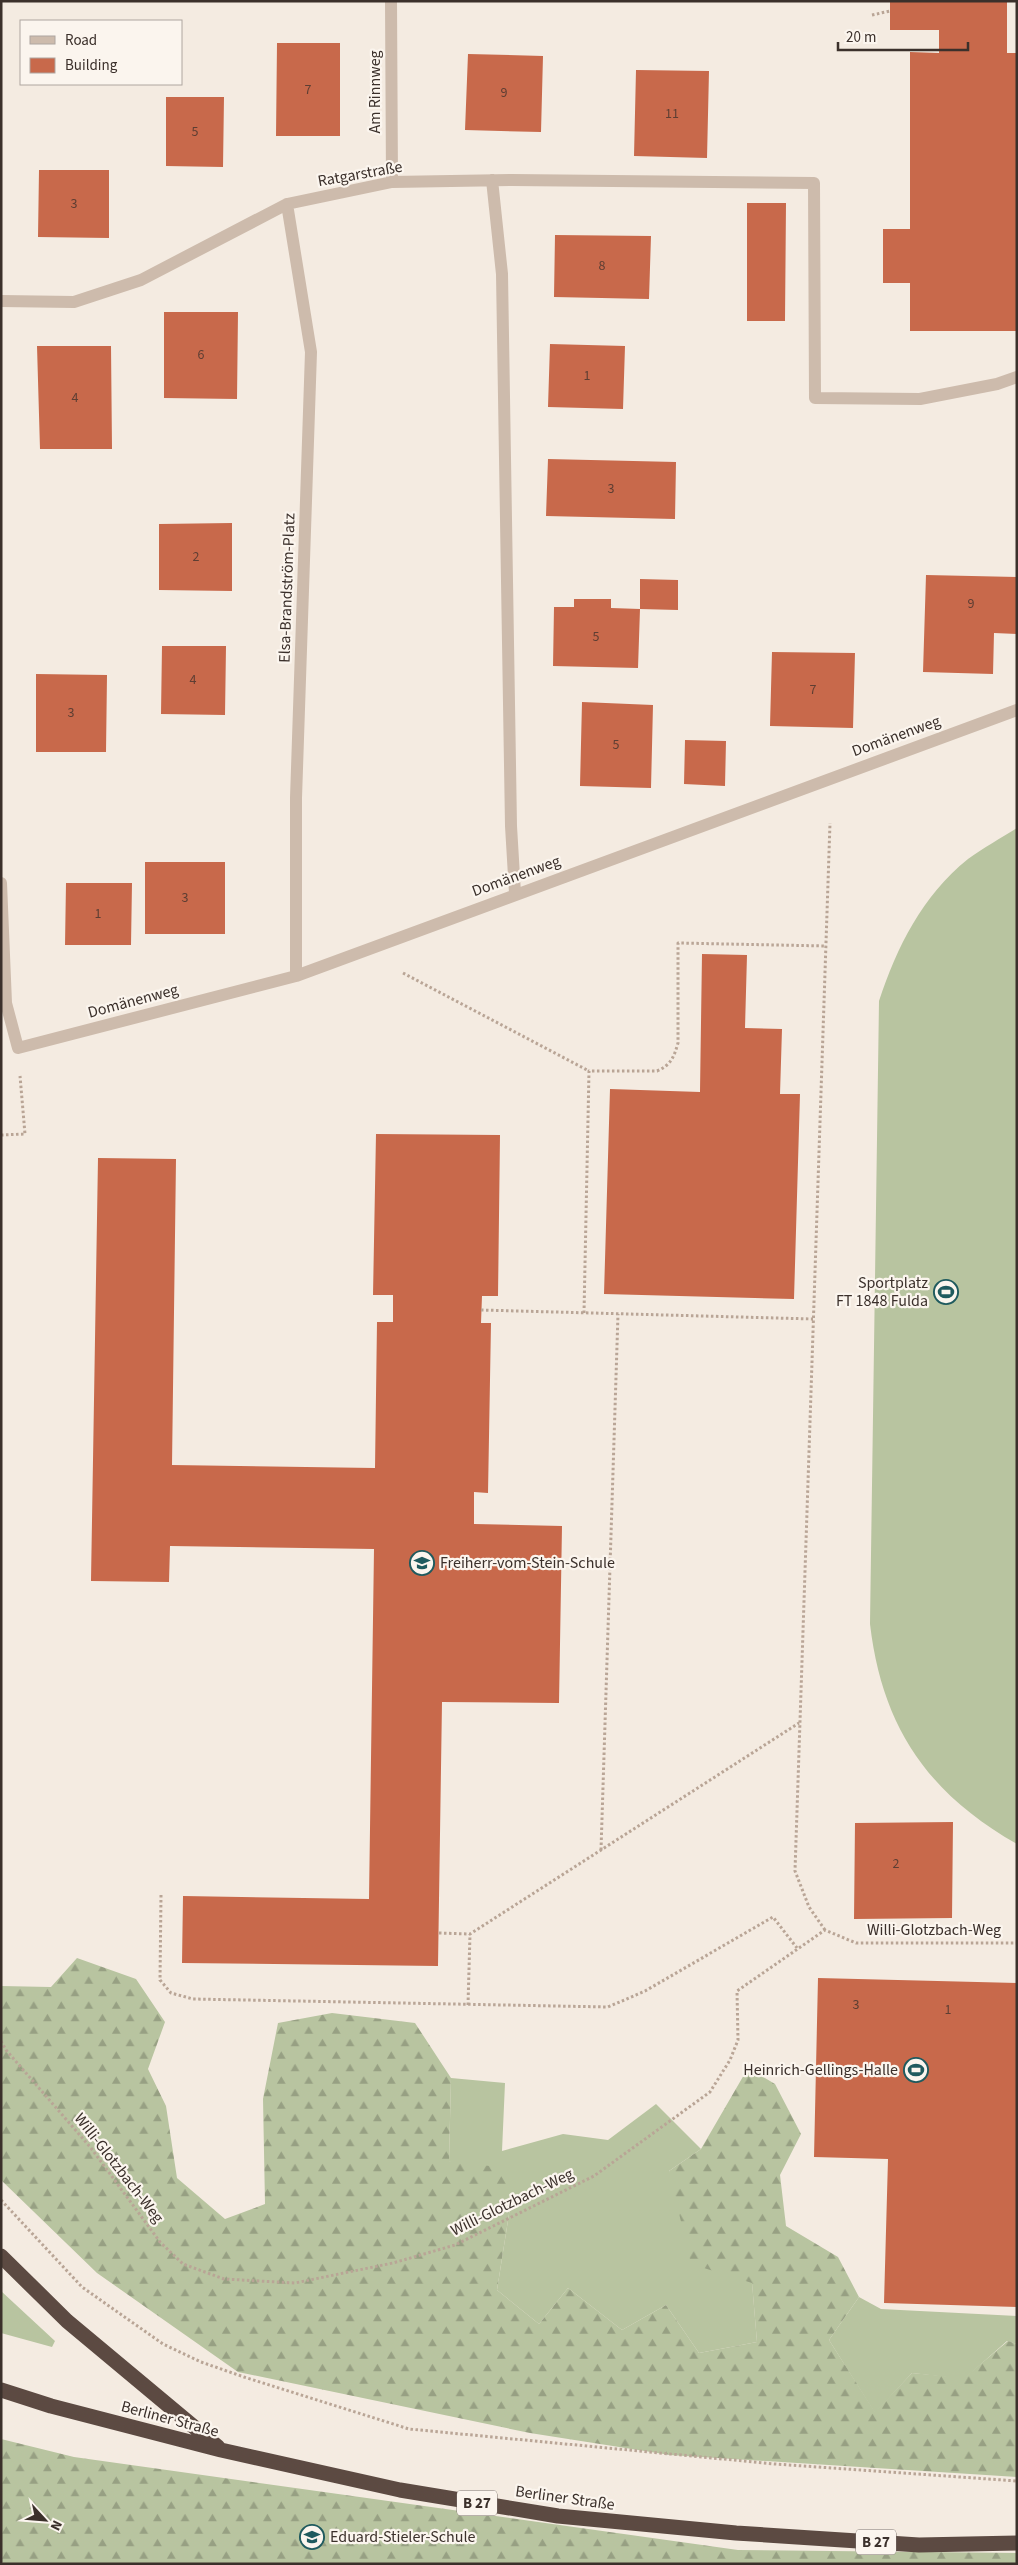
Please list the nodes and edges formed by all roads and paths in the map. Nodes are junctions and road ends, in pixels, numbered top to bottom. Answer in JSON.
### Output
{"nodes":[{"id":1,"x":391,"y":1,"type":"edge"},
{"id":2,"x":890,"y":11,"type":"dead end"},
{"id":3,"x":872,"y":15,"type":"dead end"},
{"id":4,"x":492,"y":180,"type":"junction"},
{"id":5,"x":392,"y":182,"type":"junction"},
{"id":6,"x":288,"y":204,"type":"junction"},
{"id":7,"x":1,"y":301,"type":"edge"},
{"id":8,"x":1017,"y":377,"type":"edge"},
{"id":9,"x":1017,"y":710,"type":"edge"},
{"id":10,"x":830,"y":823,"type":"dead end"},
{"id":11,"x":1,"y":883,"type":"edge"},
{"id":12,"x":515,"y":893,"type":"junction"},
{"id":13,"x":826,"y":946,"type":"junction"},
{"id":14,"x":403,"y":973,"type":"dead end"},
{"id":15,"x":296,"y":976,"type":"junction"},
{"id":16,"x":18,"y":1048,"type":"junction"},
{"id":17,"x":589,"y":1071,"type":"junction"},
{"id":18,"x":1,"y":1135,"type":"edge"},
{"id":19,"x":481,"y":1310,"type":"dead end"},
{"id":20,"x":584,"y":1313,"type":"junction"},
{"id":21,"x":618,"y":1314,"type":"junction"},
{"id":22,"x":814,"y":1319,"type":"junction"},
{"id":23,"x":800,"y":1723,"type":"junction"},
{"id":24,"x":601,"y":1850,"type":"junction"},
{"id":25,"x":161,"y":1895,"type":"dead end"},
{"id":26,"x":825,"y":1930,"type":"junction"},
{"id":27,"x":439,"y":1933,"type":"dead end"},
{"id":28,"x":470,"y":1934,"type":"junction"},
{"id":29,"x":1017,"y":1943,"type":"edge"},
{"id":30,"x":797,"y":1948,"type":"junction"},
{"id":31,"x":468,"y":2005,"type":"junction"},
{"id":32,"x":1,"y":2041,"type":"edge"},
{"id":33,"x":1,"y":2200,"type":"edge"},
{"id":34,"x":1,"y":2256,"type":"edge"},
{"id":35,"x":1,"y":2390,"type":"edge"},
{"id":36,"x":221,"y":2450,"type":"junction"},
{"id":37,"x":1017,"y":2480,"type":"edge"},
{"id":38,"x":1017,"y":2543,"type":"edge"}],
"edges":[{"from":1,"to":5,"type":"street","name":"Am Rinnweg"},
{"from":2,"to":3,"type":"path"},
{"from":4,"to":5,"type":"street","name":"Ratgarstraße"},
{"from":4,"to":8,"type":"street","name":"Ratgarstraße"},
{"from":4,"to":12,"type":"street"},
{"from":5,"to":6,"type":"street","name":"Ratgarstraße"},
{"from":6,"to":7,"type":"street","name":"Ratgarstraße"},
{"from":6,"to":15,"type":"street","name":"Elsa-Brandström-Platz"},
{"from":9,"to":12,"type":"street","name":"Domänenweg"},
{"from":10,"to":13,"type":"path"},
{"from":11,"to":16,"type":"street"},
{"from":12,"to":15,"type":"street","name":"Domänenweg"},
{"from":13,"to":17,"type":"path"},
{"from":13,"to":22,"type":"path"},
{"from":14,"to":17,"type":"path"},
{"from":15,"to":16,"type":"street","name":"Domänenweg"},
{"from":16,"to":18,"type":"path"},
{"from":17,"to":20,"type":"path"},
{"from":19,"to":20,"type":"path"},
{"from":20,"to":21,"type":"path"},
{"from":21,"to":22,"type":"path"},
{"from":21,"to":24,"type":"path"},
{"from":22,"to":23,"type":"path"},
{"from":23,"to":24,"type":"path"},
{"from":23,"to":26,"type":"path"},
{"from":24,"to":28,"type":"path"},
{"from":25,"to":31,"type":"path"},
{"from":26,"to":29,"type":"path","name":"Willi-Glotzbach-Weg"},
{"from":26,"to":30,"type":"path","name":"Willi-Glotzbach-Weg"},
{"from":27,"to":28,"type":"path"},
{"from":28,"to":31,"type":"path"},
{"from":30,"to":31,"type":"path"},
{"from":30,"to":32,"type":"path","name":"Willi-Glotzbach-Weg"},
{"from":33,"to":37,"type":"path"},
{"from":34,"to":36,"type":"highway"},
{"from":35,"to":36,"type":"highway","name":"Berliner Straße","number":"B 27"},
{"from":36,"to":38,"type":"highway","name":"Berliner Straße","number":"B 27"}]}
